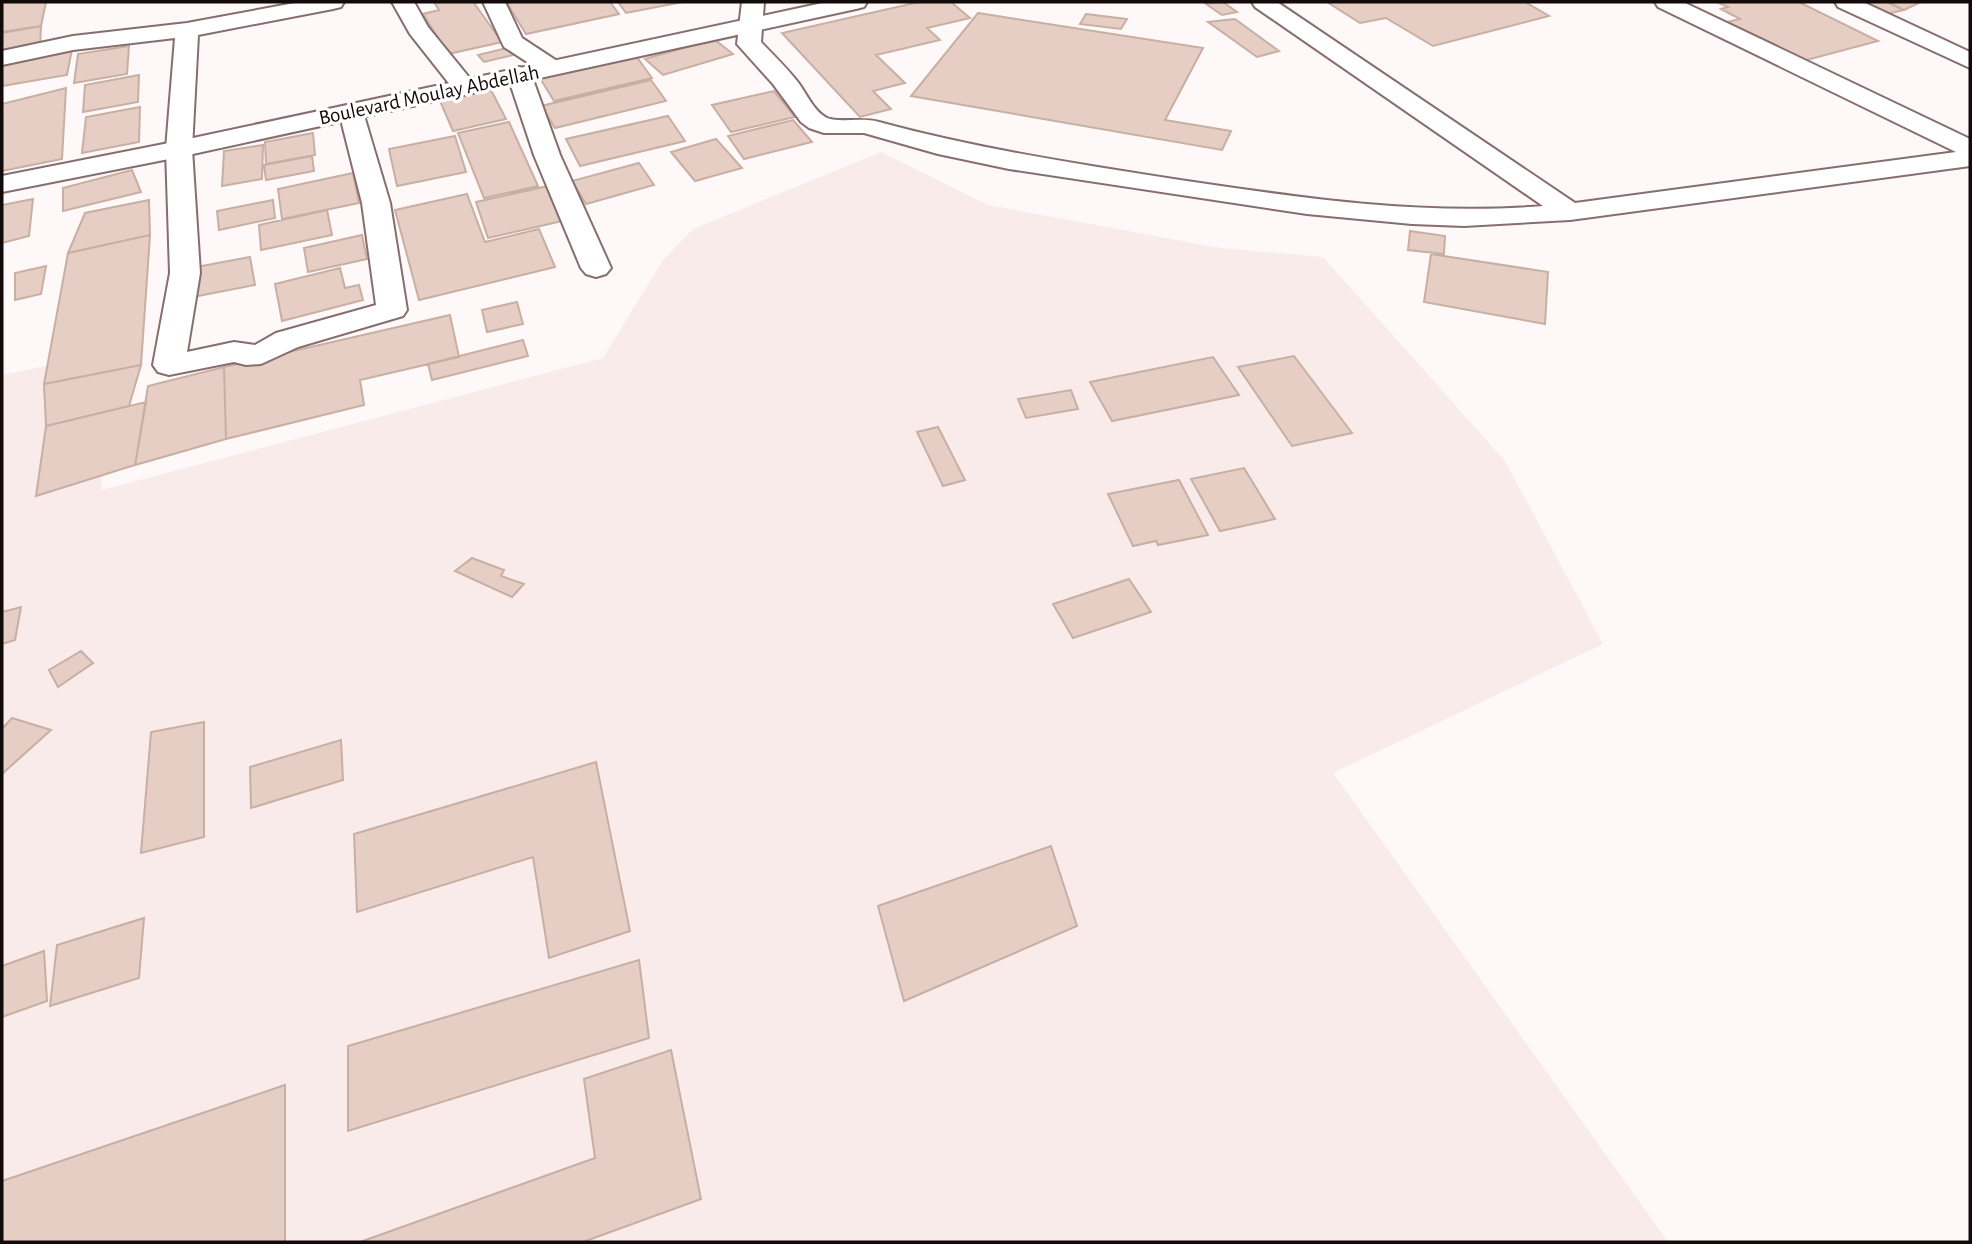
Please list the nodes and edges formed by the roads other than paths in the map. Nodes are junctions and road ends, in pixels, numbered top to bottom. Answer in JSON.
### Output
{"nodes":[{"id":1,"x":333,"y":2,"type":"edge"},
{"id":2,"x":403,"y":2,"type":"edge"},
{"id":3,"x":494,"y":2,"type":"edge"},
{"id":4,"x":856,"y":2,"type":"edge"},
{"id":5,"x":1263,"y":2,"type":"edge"},
{"id":6,"x":1666,"y":2,"type":"edge"},
{"id":7,"x":1846,"y":2,"type":"edge"},
{"id":8,"x":751,"y":14,"type":"edge"},
{"id":9,"x":187,"y":30,"type":"junction"},
{"id":10,"x":2,"y":58,"type":"edge"},
{"id":11,"x":1970,"y":61,"type":"edge"},
{"id":12,"x":552,"y":68,"type":"junction"},
{"id":13,"x":519,"y":74,"type":"junction"},
{"id":14,"x":464,"y":86,"type":"junction"},
{"id":15,"x":351,"y":112,"type":"junction"},
{"id":16,"x":179,"y":149,"type":"junction"},
{"id":17,"x":1970,"y":149,"type":"edge"},
{"id":18,"x":1970,"y":158,"type":"edge"},
{"id":19,"x":2,"y":184,"type":"edge"},
{"id":20,"x":1570,"y":212,"type":"junction"},
{"id":21,"x":596,"y":268,"type":"dead end"}],
"edges":[{"from":1,"to":9,"type":"street"},
{"from":2,"to":14,"type":"street"},
{"from":3,"to":12,"type":"street"},
{"from":4,"to":8,"type":"street","name":"Boulevard Moulay Abdellah"},
{"from":5,"to":20,"type":"street"},
{"from":6,"to":17,"type":"street"},
{"from":7,"to":11,"type":"street"},
{"from":8,"to":12,"type":"street","name":"Boulevard Moulay Abdellah"},
{"from":8,"to":20,"type":"street"},
{"from":9,"to":10,"type":"street"},
{"from":9,"to":16,"type":"street"},
{"from":12,"to":13,"type":"street","name":"Boulevard Moulay Abdellah"},
{"from":13,"to":14,"type":"street","name":"Boulevard Moulay Abdellah"},
{"from":13,"to":21,"type":"street"},
{"from":14,"to":15,"type":"street","name":"Boulevard Moulay Abdellah"},
{"from":15,"to":16,"type":"street","name":"Boulevard Moulay Abdellah"},
{"from":15,"to":16,"type":"street"},
{"from":16,"to":19,"type":"street","name":"Boulevard Moulay Abdellah"},
{"from":18,"to":20,"type":"street"}]}
